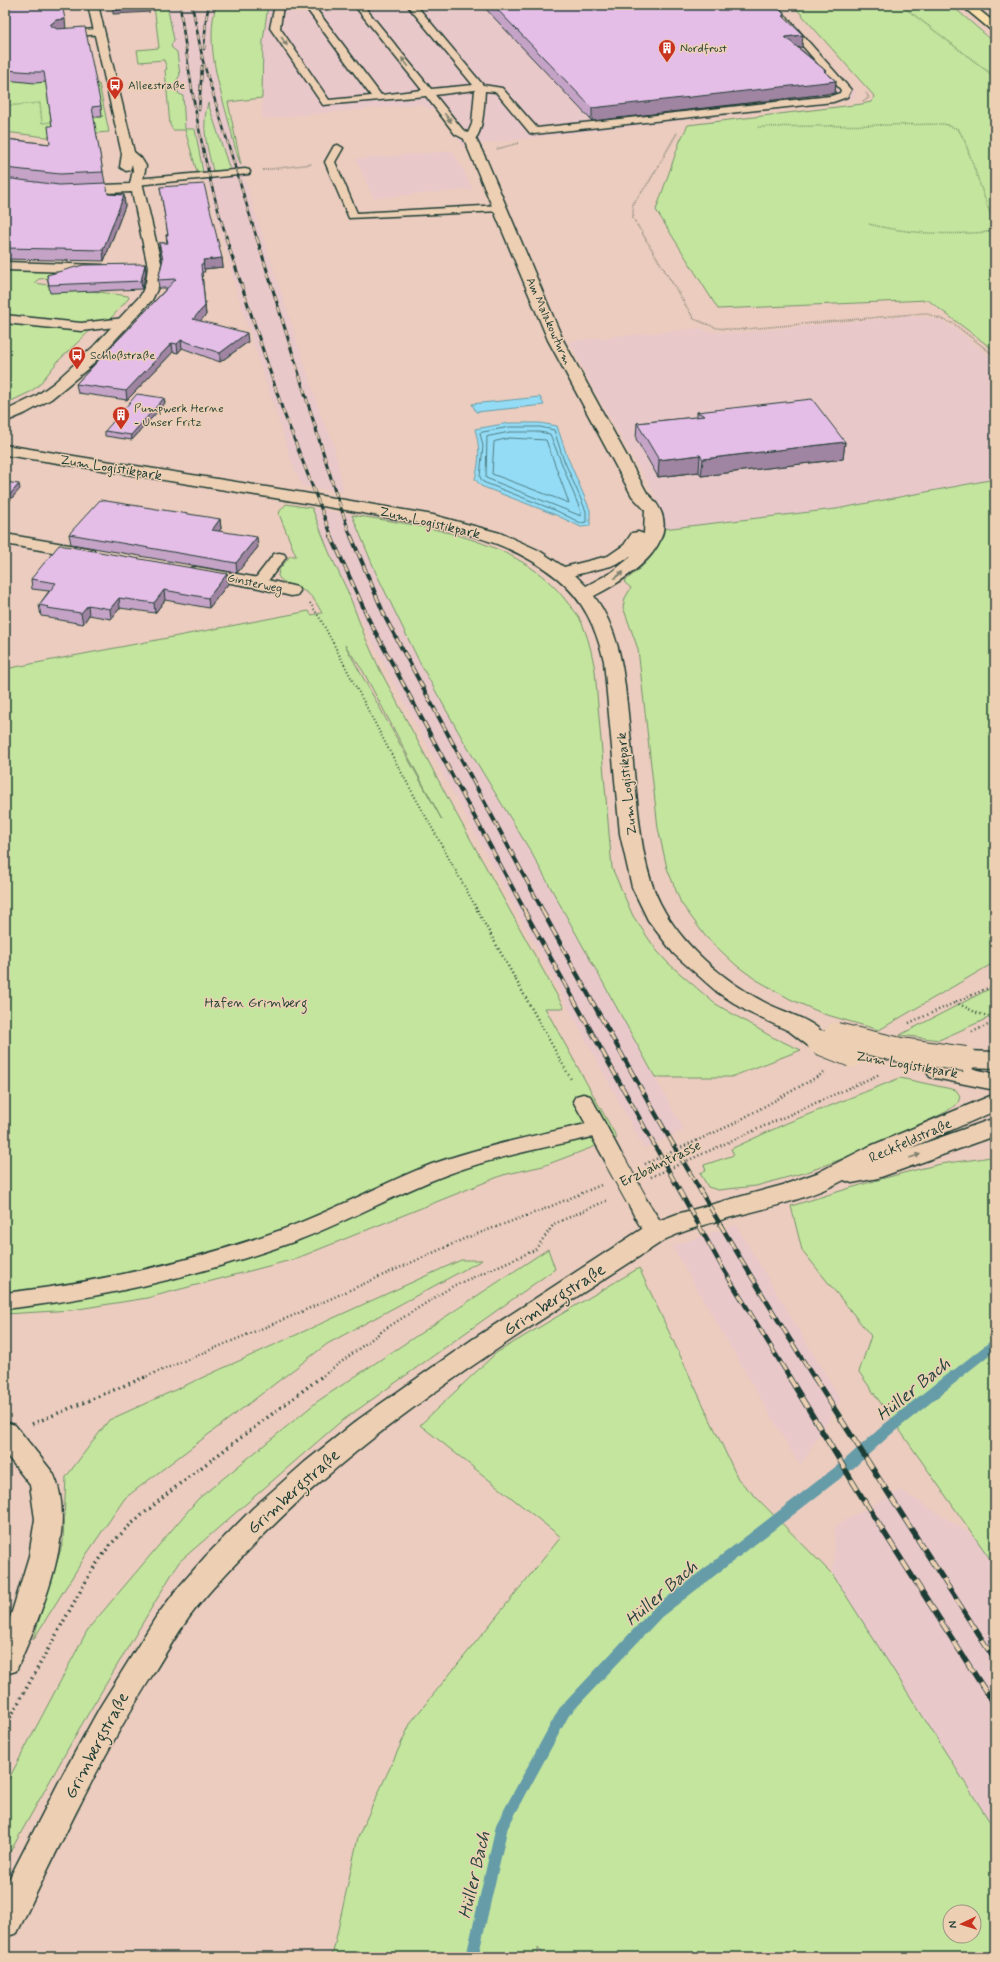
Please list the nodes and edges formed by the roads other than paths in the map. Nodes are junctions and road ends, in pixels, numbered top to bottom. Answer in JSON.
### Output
{"nodes":[{"id":1,"x":92,"y":5,"type":"edge"},
{"id":2,"x":279,"y":5,"type":"edge"},
{"id":3,"x":308,"y":5,"type":"edge"},
{"id":4,"x":358,"y":5,"type":"edge"},
{"id":5,"x":411,"y":5,"type":"edge"},
{"id":6,"x":771,"y":5,"type":"edge"},
{"id":7,"x":966,"y":5,"type":"edge"},
{"id":8,"x":995,"y":28,"type":"edge"},
{"id":9,"x":99,"y":32,"type":"junction"},
{"id":10,"x":58,"y":34,"type":"edge"},
{"id":11,"x":480,"y":87,"type":"junction"},
{"id":12,"x":429,"y":93,"type":"junction"},
{"id":13,"x":378,"y":98,"type":"junction"},
{"id":14,"x":470,"y":139,"type":"junction"},
{"id":15,"x":338,"y":148,"type":"dead end"},
{"id":16,"x":245,"y":172,"type":"road end"},
{"id":17,"x":136,"y":183,"type":"junction"},
{"id":18,"x":61,"y":190,"type":"edge"},
{"id":19,"x":501,"y":208,"type":"junction"},
{"id":20,"x":5,"y":266,"type":"edge"},
{"id":21,"x":155,"y":267,"type":"junction"},
{"id":22,"x":140,"y":268,"type":"edge"},
{"id":23,"x":118,"y":269,"type":"edge"},
{"id":24,"x":5,"y":319,"type":"edge"},
{"id":25,"x":124,"y":322,"type":"junction"},
{"id":26,"x":6,"y":434,"type":"edge"},
{"id":27,"x":640,"y":496,"type":"junction"},
{"id":28,"x":5,"y":539,"type":"edge"},
{"id":29,"x":105,"y":556,"type":"edge"},
{"id":30,"x":279,"y":557,"type":"dead end"},
{"id":31,"x":182,"y":570,"type":"edge"},
{"id":32,"x":561,"y":573,"type":"junction"},
{"id":33,"x":259,"y":583,"type":"junction"},
{"id":34,"x":292,"y":591,"type":"dead end"},
{"id":35,"x":585,"y":594,"type":"junction"},
{"id":36,"x":802,"y":1029,"type":"junction"},
{"id":37,"x":995,"y":1060,"type":"edge"},
{"id":38,"x":995,"y":1082,"type":"edge"},
{"id":39,"x":583,"y":1101,"type":"road end"},
{"id":40,"x":995,"y":1102,"type":"edge"},
{"id":41,"x":995,"y":1127,"type":"edge"},
{"id":42,"x":597,"y":1129,"type":"junction"},
{"id":43,"x":826,"y":1179,"type":"junction"},
{"id":44,"x":728,"y":1208,"type":"joint"},
{"id":45,"x":657,"y":1232,"type":"junction"},
{"id":46,"x":5,"y":1301,"type":"edge"},
{"id":47,"x":6,"y":1433,"type":"edge"},
{"id":48,"x":5,"y":1661,"type":"edge"},
{"id":49,"x":5,"y":1922,"type":"edge"}],
"edges":[{"from":1,"to":9,"type":"street"},
{"from":2,"to":13,"type":"lane","one_way":true},
{"from":3,"to":13,"type":"lane"},
{"from":12,"to":4,"type":"lane","one_way":true},
{"from":5,"to":11,"type":"lane"},
{"from":6,"to":11,"type":"lane"},
{"from":7,"to":8,"type":"highway"},
{"from":9,"to":10,"type":"lane"},
{"from":9,"to":17,"type":"street"},
{"from":11,"to":12,"type":"lane"},
{"from":11,"to":14,"type":"lane"},
{"from":12,"to":13,"type":"lane"},
{"from":12,"to":14,"type":"lane","one_way":true},
{"from":14,"to":19,"type":"street","name":"Am Malakowturm"},
{"from":15,"to":19,"type":"lane"},
{"from":16,"to":17,"type":"lane"},
{"from":17,"to":18,"type":"street"},
{"from":17,"to":21,"type":"street"},
{"from":19,"to":27,"type":"street","name":"Am Malakowturm"},
{"from":20,"to":23,"type":"street"},
{"from":21,"to":22,"type":"street"},
{"from":21,"to":25,"type":"street"},
{"from":24,"to":25,"type":"lane"},
{"from":25,"to":26,"type":"street"},
{"from":26,"to":32,"type":"street","name":"Zum Logistikpark"},
{"from":27,"to":32,"type":"street","name":"Am Malakowturm"},
{"from":35,"to":27,"type":"street","name":"Am Malakowturm","one_way":true},
{"from":28,"to":29,"type":"street"},
{"from":30,"to":33,"type":"lane"},
{"from":31,"to":33,"type":"street","name":"Ginsterweg"},
{"from":32,"to":35,"type":"street","name":"Zum Logistikpark"},
{"from":33,"to":34,"type":"street","name":"Ginsterweg"},
{"from":35,"to":36,"type":"street","name":"Zum Logistikpark"},
{"from":36,"to":37,"type":"street","name":"Zum Logistikpark","bridge":true},
{"from":36,"to":38,"type":"street","name":"Zum Logistikpark","bridge":true},
{"from":39,"to":42,"type":"lane"},
{"from":40,"to":43,"type":"street","name":"Reckfeldstraße"},
{"from":43,"to":41,"type":"street","name":"Reckfeldstraße","one_way":true},
{"from":42,"to":45,"type":"lane","bridge":true},
{"from":42,"to":46,"type":"lane"},
{"from":43,"to":44,"type":"street","name":"Reckfeldstraße"},
{"from":44,"to":45,"type":"street","name":"Grimbergstraße"},
{"from":45,"to":49,"type":"street","name":"Grimbergstraße"},
{"from":47,"to":48,"type":"street"}]}
